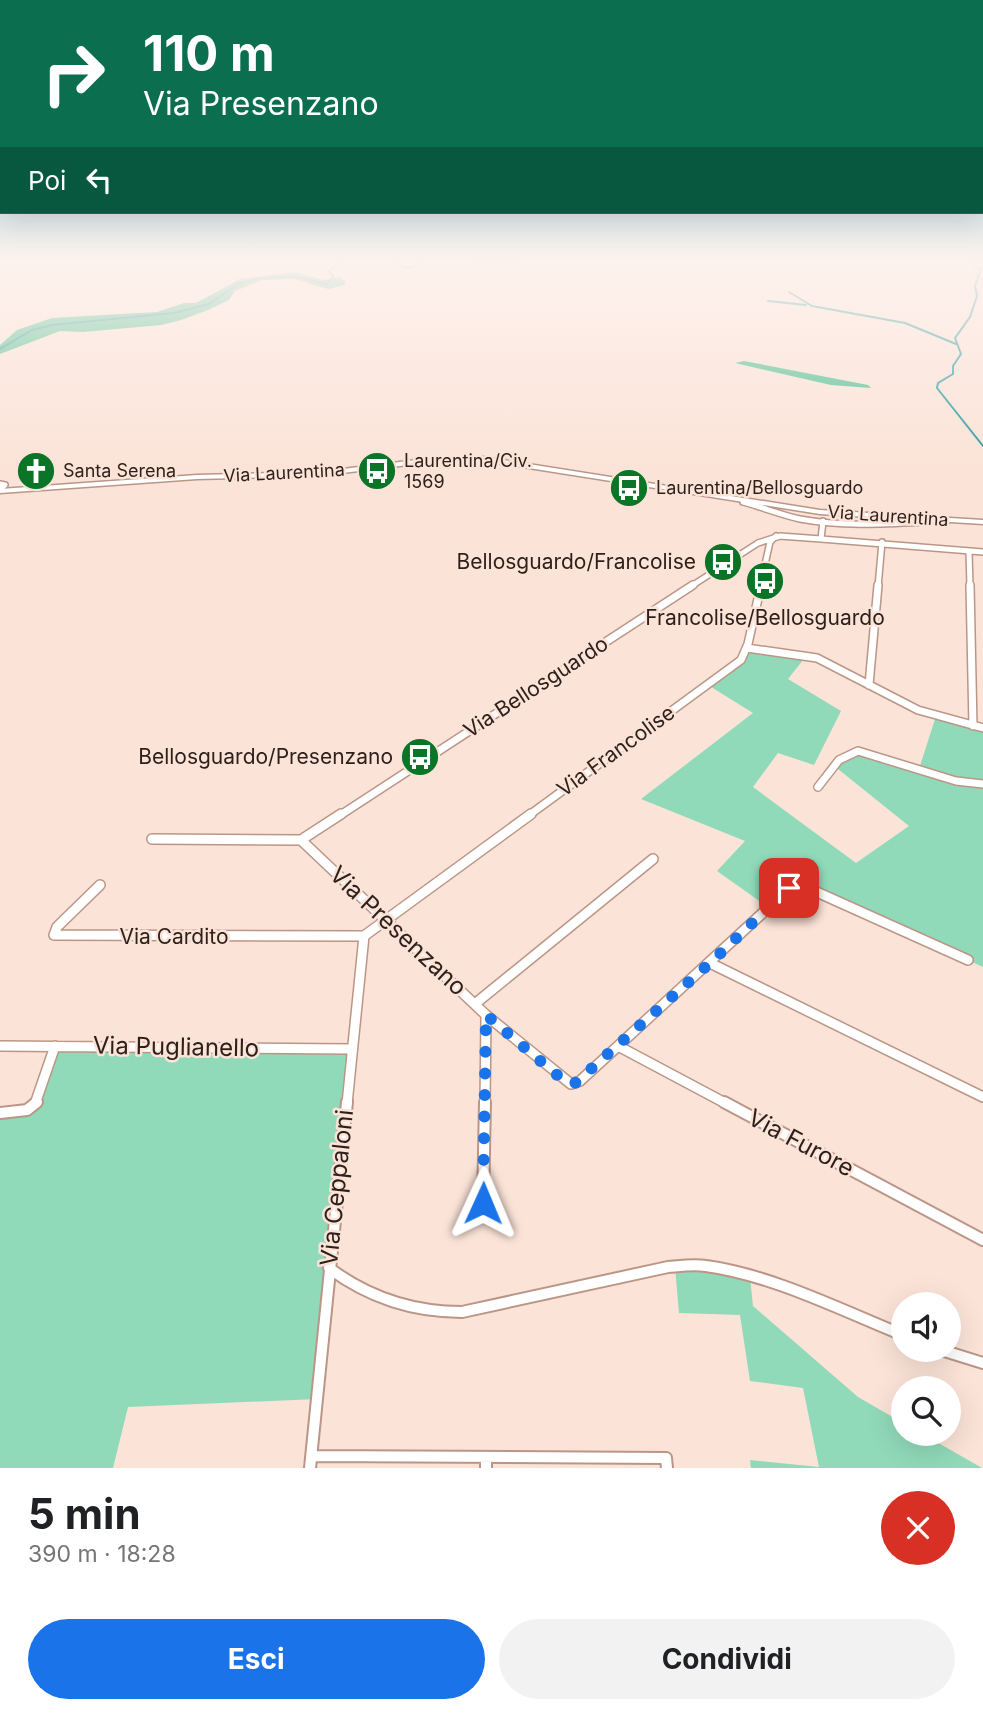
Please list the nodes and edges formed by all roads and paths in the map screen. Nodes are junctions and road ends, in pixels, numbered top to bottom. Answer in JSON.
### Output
{"nodes":[{"id":1,"x":0,"y":484,"type":"edge"},
{"id":2,"x":0,"y":490,"type":"edge"},
{"id":3,"x":788,"y":511,"type":"junction"},
{"id":4,"x":951,"y":521,"type":"junction"},
{"id":5,"x":822,"y":522,"type":"junction"},
{"id":6,"x":983,"y":522,"type":"edge"},
{"id":7,"x":776,"y":536,"type":"junction"},
{"id":8,"x":821,"y":538,"type":"junction"},
{"id":9,"x":758,"y":542,"type":"junction"},
{"id":10,"x":882,"y":542,"type":"junction"},
{"id":11,"x":769,"y":549,"type":"junction"},
{"id":12,"x":969,"y":551,"type":"junction"},
{"id":13,"x":983,"y":552,"type":"edge"},
{"id":14,"x":747,"y":648,"type":"junction"},
{"id":15,"x":869,"y":685,"type":"junction"},
{"id":16,"x":973,"y":726,"type":"junction"},
{"id":17,"x":983,"y":728,"type":"edge"},
{"id":18,"x":983,"y":784,"type":"edge"},
{"id":19,"x":818,"y":787,"type":"dead end"},
{"id":20,"x":152,"y":839,"type":"dead end"},
{"id":21,"x":301,"y":840,"type":"junction"},
{"id":22,"x":653,"y":859,"type":"dead end"},
{"id":23,"x":100,"y":884,"type":"dead end"},
{"id":24,"x":386,"y":920,"type":"junction"},
{"id":25,"x":364,"y":936,"type":"junction"},
{"id":26,"x":968,"y":960,"type":"dead end"},
{"id":27,"x":710,"y":963,"type":"junction"},
{"id":28,"x":476,"y":1003,"type":"junction"},
{"id":29,"x":486,"y":1015,"type":"junction"},
{"id":30,"x":0,"y":1046,"type":"edge"},
{"id":31,"x":55,"y":1046,"type":"junction"},
{"id":32,"x":618,"y":1046,"type":"junction"},
{"id":33,"x":351,"y":1049,"type":"junction"},
{"id":34,"x":983,"y":1097,"type":"edge"},
{"id":35,"x":0,"y":1112,"type":"edge"},
{"id":36,"x":483,"y":1203,"type":"dead end"},
{"id":37,"x":983,"y":1240,"type":"edge"},
{"id":38,"x":330,"y":1268,"type":"junction"},
{"id":39,"x":891,"y":1330,"type":"edge"},
{"id":40,"x":961,"y":1356,"type":"edge"},
{"id":41,"x":983,"y":1363,"type":"edge"},
{"id":42,"x":311,"y":1462,"type":"edge"},
{"id":43,"x":486,"y":1463,"type":"edge"},
{"id":44,"x":667,"y":1468,"type":"edge"}],
"edges":[{"from":1,"to":2,"type":"street"},
{"from":2,"to":3,"type":"main road","name":"Via Laurentina"},
{"from":3,"to":4,"type":"main road","name":"Via Laurentina"},
{"from":3,"to":5,"type":"street"},
{"from":4,"to":5,"type":"street"},
{"from":4,"to":6,"type":"main road","name":"Via Laurentina"},
{"from":5,"to":8,"type":"street"},
{"from":7,"to":8,"type":"street","name":"Via Bellosguardo"},
{"from":7,"to":9,"type":"street","name":"Via Bellosguardo"},
{"from":7,"to":11,"type":"street","name":"Via Francolise"},
{"from":8,"to":10,"type":"street","name":"Via Bellosguardo"},
{"from":9,"to":11,"type":"street"},
{"from":9,"to":21,"type":"street","name":"Via Bellosguardo"},
{"from":10,"to":12,"type":"street","name":"Via Bellosguardo"},
{"from":10,"to":15,"type":"street"},
{"from":11,"to":14,"type":"street","name":"Via Francolise"},
{"from":12,"to":13,"type":"street","name":"Via Bellosguardo"},
{"from":12,"to":16,"type":"street"},
{"from":14,"to":15,"type":"street"},
{"from":14,"to":24,"type":"street","name":"Via Francolise"},
{"from":15,"to":16,"type":"street"},
{"from":16,"to":17,"type":"street"},
{"from":18,"to":19,"type":"street"},
{"from":20,"to":21,"type":"street"},
{"from":21,"to":24,"type":"street","name":"Via Presenzano"},
{"from":22,"to":28,"type":"street"},
{"from":23,"to":25,"type":"street","name":"Via Cardito"},
{"from":24,"to":25,"type":"street"},
{"from":24,"to":28,"type":"street","name":"Via Presenzano"},
{"from":25,"to":33,"type":"street","name":"Via Ceppaloni"},
{"from":26,"to":27,"type":"street","name":"Via Presenzano"},
{"from":27,"to":32,"type":"street","name":"Via Presenzano"},
{"from":27,"to":34,"type":"street"},
{"from":28,"to":29,"type":"street","name":"Via Presenzano"},
{"from":29,"to":32,"type":"street","name":"Via Presenzano"},
{"from":29,"to":36,"type":"street"},
{"from":30,"to":31,"type":"street","name":"Via Puglianello"},
{"from":31,"to":33,"type":"street","name":"Via Puglianello"},
{"from":31,"to":35,"type":"street"},
{"from":32,"to":37,"type":"street","name":"Via Furore"},
{"from":33,"to":38,"type":"street","name":"Via Ceppaloni"},
{"from":38,"to":39,"type":"street"},
{"from":38,"to":42,"type":"street","name":"Via Ceppaloni"},
{"from":40,"to":41,"type":"street"},
{"from":42,"to":43,"type":"street"},
{"from":43,"to":44,"type":"street"}]}
